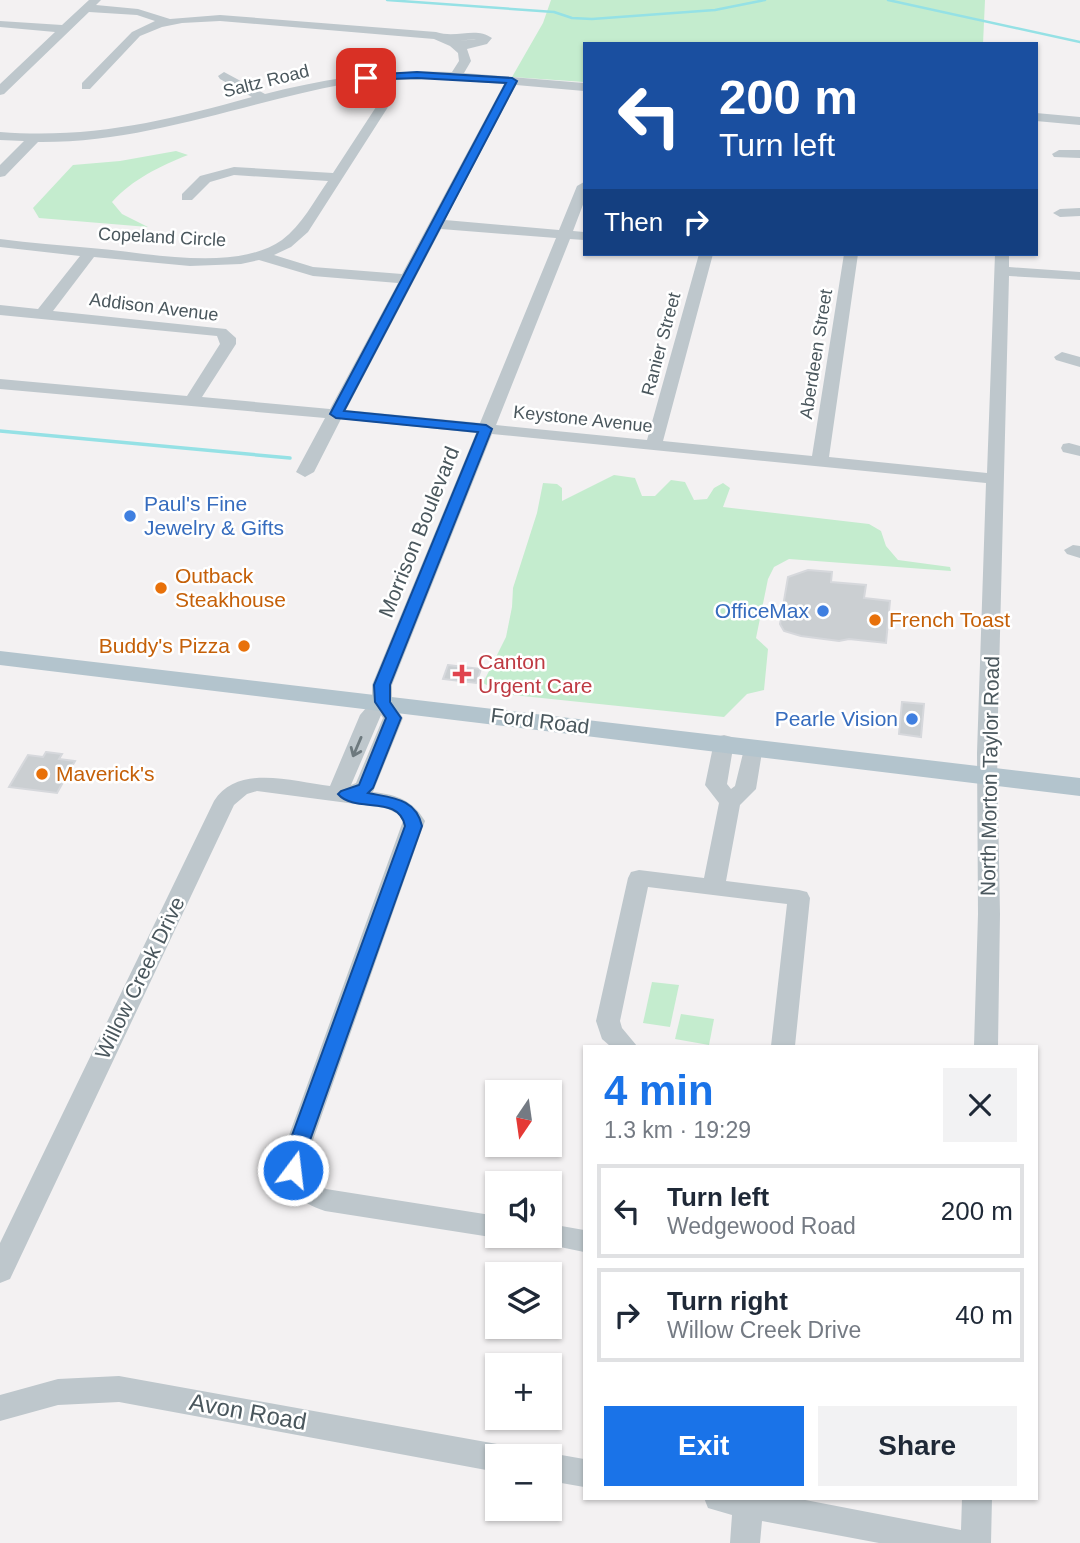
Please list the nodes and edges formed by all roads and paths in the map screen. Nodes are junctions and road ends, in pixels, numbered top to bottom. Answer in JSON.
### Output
{"nodes":[{"id":1,"x":91,"y":4,"type":"edge"},
{"id":2,"x":168,"y":22,"type":"junction"},
{"id":3,"x":6,"y":24,"type":"edge"},
{"id":4,"x":68,"y":26,"type":"junction"},
{"id":5,"x":447,"y":40,"type":"junction"},
{"id":6,"x":459,"y":47,"type":"junction"},
{"id":7,"x":8,"y":67,"type":"dead end"},
{"id":8,"x":24,"y":68,"type":"junction"},
{"id":9,"x":224,"y":76,"type":"dead end"},
{"id":10,"x":379,"y":76,"type":"junction"},
{"id":11,"x":455,"y":77,"type":"junction"},
{"id":12,"x":512,"y":81,"type":"junction"},
{"id":13,"x":86,"y":86,"type":"dead end"},
{"id":14,"x":583,"y":87,"type":"edge"},
{"id":15,"x":0,"y":91,"type":"edge"},
{"id":16,"x":264,"y":99,"type":"junction"},
{"id":17,"x":1038,"y":117,"type":"edge"},
{"id":18,"x":1080,"y":121,"type":"edge"},
{"id":19,"x":0,"y":136,"type":"edge"},
{"id":20,"x":35,"y":138,"type":"junction"},
{"id":21,"x":1059,"y":154,"type":"dead end"},
{"id":22,"x":1080,"y":154,"type":"edge"},
{"id":23,"x":0,"y":173,"type":"edge"},
{"id":24,"x":336,"y":177,"type":"junction"},
{"id":25,"x":583,"y":189,"type":"edge"},
{"id":26,"x":187,"y":197,"type":"dead end"},
{"id":27,"x":1080,"y":212,"type":"edge"},
{"id":28,"x":1060,"y":213,"type":"dead end"},
{"id":29,"x":437,"y":224,"type":"junction"},
{"id":30,"x":565,"y":234,"type":"junction"},
{"id":31,"x":583,"y":236,"type":"edge"},
{"id":32,"x":0,"y":243,"type":"edge"},
{"id":33,"x":91,"y":253,"type":"junction"},
{"id":34,"x":261,"y":255,"type":"junction"},
{"id":35,"x":705,"y":256,"type":"edge"},
{"id":36,"x":851,"y":256,"type":"edge"},
{"id":37,"x":1002,"y":256,"type":"edge"},
{"id":38,"x":1002,"y":271,"type":"junction"},
{"id":39,"x":1080,"y":276,"type":"edge"},
{"id":40,"x":407,"y":279,"type":"junction"},
{"id":41,"x":0,"y":310,"type":"edge"},
{"id":42,"x":42,"y":314,"type":"junction"},
{"id":43,"x":1062,"y":357,"type":"dead end"},
{"id":44,"x":1080,"y":362,"type":"edge"},
{"id":45,"x":0,"y":384,"type":"edge"},
{"id":46,"x":191,"y":402,"type":"junction"},
{"id":47,"x":336,"y":414,"type":"junction"},
{"id":48,"x":486,"y":429,"type":"junction"},
{"id":49,"x":654,"y":445,"type":"junction"},
{"id":50,"x":820,"y":461,"type":"junction"},
{"id":51,"x":305,"y":471,"type":"dead end"},
{"id":52,"x":995,"y":479,"type":"junction"},
{"id":53,"x":0,"y":658,"type":"edge"},
{"id":54,"x":382,"y":702,"type":"junction"},
{"id":55,"x":724,"y":743,"type":"junction"},
{"id":56,"x":753,"y":746,"type":"junction"},
{"id":57,"x":987,"y":774,"type":"junction"},
{"id":58,"x":1080,"y":787,"type":"edge"},
{"id":59,"x":346,"y":794,"type":"junction"},
{"id":60,"x":730,"y":802,"type":"junction"},
{"id":61,"x":714,"y":885,"type":"junction"},
{"id":62,"x":624,"y":1045,"type":"edge"},
{"id":63,"x":783,"y":1045,"type":"edge"},
{"id":64,"x":986,"y":1045,"type":"edge"},
{"id":65,"x":485,"y":1225,"type":"edge"},
{"id":66,"x":562,"y":1237,"type":"edge"},
{"id":67,"x":583,"y":1241,"type":"edge"},
{"id":68,"x":0,"y":1270,"type":"edge"},
{"id":69,"x":0,"y":1408,"type":"edge"},
{"id":70,"x":485,"y":1456,"type":"edge"},
{"id":71,"x":562,"y":1469,"type":"edge"},
{"id":72,"x":583,"y":1474,"type":"edge"},
{"id":73,"x":977,"y":1500,"type":"edge"},
{"id":74,"x":749,"y":1501,"type":"edge"},
{"id":75,"x":745,"y":1543,"type":"edge"},
{"id":76,"x":956,"y":1543,"type":"edge"},
{"id":77,"x":976,"y":1543,"type":"edge"}],
"edges":[{"from":1,"to":2,"type":"street"},
{"from":1,"to":4,"type":"street"},
{"from":2,"to":5,"type":"street"},
{"from":2,"to":13,"type":"street"},
{"from":3,"to":4,"type":"street"},
{"from":4,"to":8,"type":"street"},
{"from":5,"to":6,"type":"street"},
{"from":5,"to":6,"type":"street"},
{"from":6,"to":11,"type":"street"},
{"from":7,"to":8,"type":"street"},
{"from":8,"to":15,"type":"street"},
{"from":9,"to":16,"type":"street"},
{"from":10,"to":11,"type":"street","name":"Saltz Road"},
{"from":10,"to":16,"type":"street","name":"Saltz Road"},
{"from":10,"to":24,"type":"street","name":"Copeland Circle"},
{"from":11,"to":12,"type":"street","name":"Saltz Road"},
{"from":12,"to":14,"type":"street","name":"Saltz Road"},
{"from":12,"to":29,"type":"street"},
{"from":16,"to":20,"type":"street","name":"Saltz Road"},
{"from":17,"to":18,"type":"street"},
{"from":19,"to":20,"type":"street","name":"Saltz Road"},
{"from":20,"to":23,"type":"street"},
{"from":21,"to":22,"type":"street"},
{"from":24,"to":26,"type":"street"},
{"from":24,"to":34,"type":"street","name":"Copeland Circle"},
{"from":25,"to":30,"type":"street","name":"Morrison Boulevard"},
{"from":27,"to":28,"type":"street"},
{"from":29,"to":30,"type":"street"},
{"from":29,"to":40,"type":"street"},
{"from":30,"to":31,"type":"street"},
{"from":30,"to":48,"type":"street","name":"Morrison Boulevard"},
{"from":32,"to":33,"type":"street","name":"Copeland Circle"},
{"from":33,"to":34,"type":"street","name":"Copeland Circle"},
{"from":33,"to":42,"type":"street"},
{"from":34,"to":40,"type":"street"},
{"from":35,"to":49,"type":"street","name":"Ranier Street"},
{"from":36,"to":50,"type":"street","name":"Aberdeen Street"},
{"from":37,"to":38,"type":"street","name":"North Morton Taylor Road"},
{"from":38,"to":39,"type":"street"},
{"from":38,"to":52,"type":"street","name":"North Morton Taylor Road"},
{"from":40,"to":47,"type":"street"},
{"from":41,"to":42,"type":"street","name":"Addison Avenue"},
{"from":42,"to":46,"type":"street","name":"Addison Avenue"},
{"from":43,"to":44,"type":"street"},
{"from":45,"to":46,"type":"street","name":"Keystone Avenue"},
{"from":46,"to":47,"type":"street","name":"Keystone Avenue"},
{"from":47,"to":48,"type":"street","name":"Keystone Avenue"},
{"from":47,"to":51,"type":"street"},
{"from":48,"to":49,"type":"street","name":"Keystone Avenue"},
{"from":48,"to":54,"type":"street","name":"Morrison Boulevard"},
{"from":49,"to":50,"type":"street","name":"Keystone Avenue"},
{"from":50,"to":52,"type":"street","name":"Keystone Avenue"},
{"from":52,"to":57,"type":"street","name":"North Morton Taylor Road"},
{"from":53,"to":54,"type":"main road","name":"Ford Road"},
{"from":54,"to":55,"type":"main road","name":"Ford Road"},
{"from":54,"to":59,"type":"street"},
{"from":55,"to":56,"type":"main road","name":"Ford Road"},
{"from":55,"to":60,"type":"street"},
{"from":56,"to":57,"type":"main road","name":"Ford Road"},
{"from":56,"to":60,"type":"street"},
{"from":57,"to":58,"type":"main road","name":"Ford Road"},
{"from":57,"to":64,"type":"street","name":"North Morton Taylor Road"},
{"from":59,"to":65,"type":"street","name":"Willow Creek Drive"},
{"from":59,"to":68,"type":"street","name":"Willow Creek Drive"},
{"from":60,"to":61,"type":"street"},
{"from":61,"to":62,"type":"street"},
{"from":61,"to":63,"type":"street"},
{"from":66,"to":67,"type":"street"},
{"from":69,"to":70,"type":"street","name":"Avon Road"},
{"from":71,"to":72,"type":"street"},
{"from":73,"to":77,"type":"street"},
{"from":74,"to":75,"type":"street"},
{"from":74,"to":76,"type":"street"}]}
